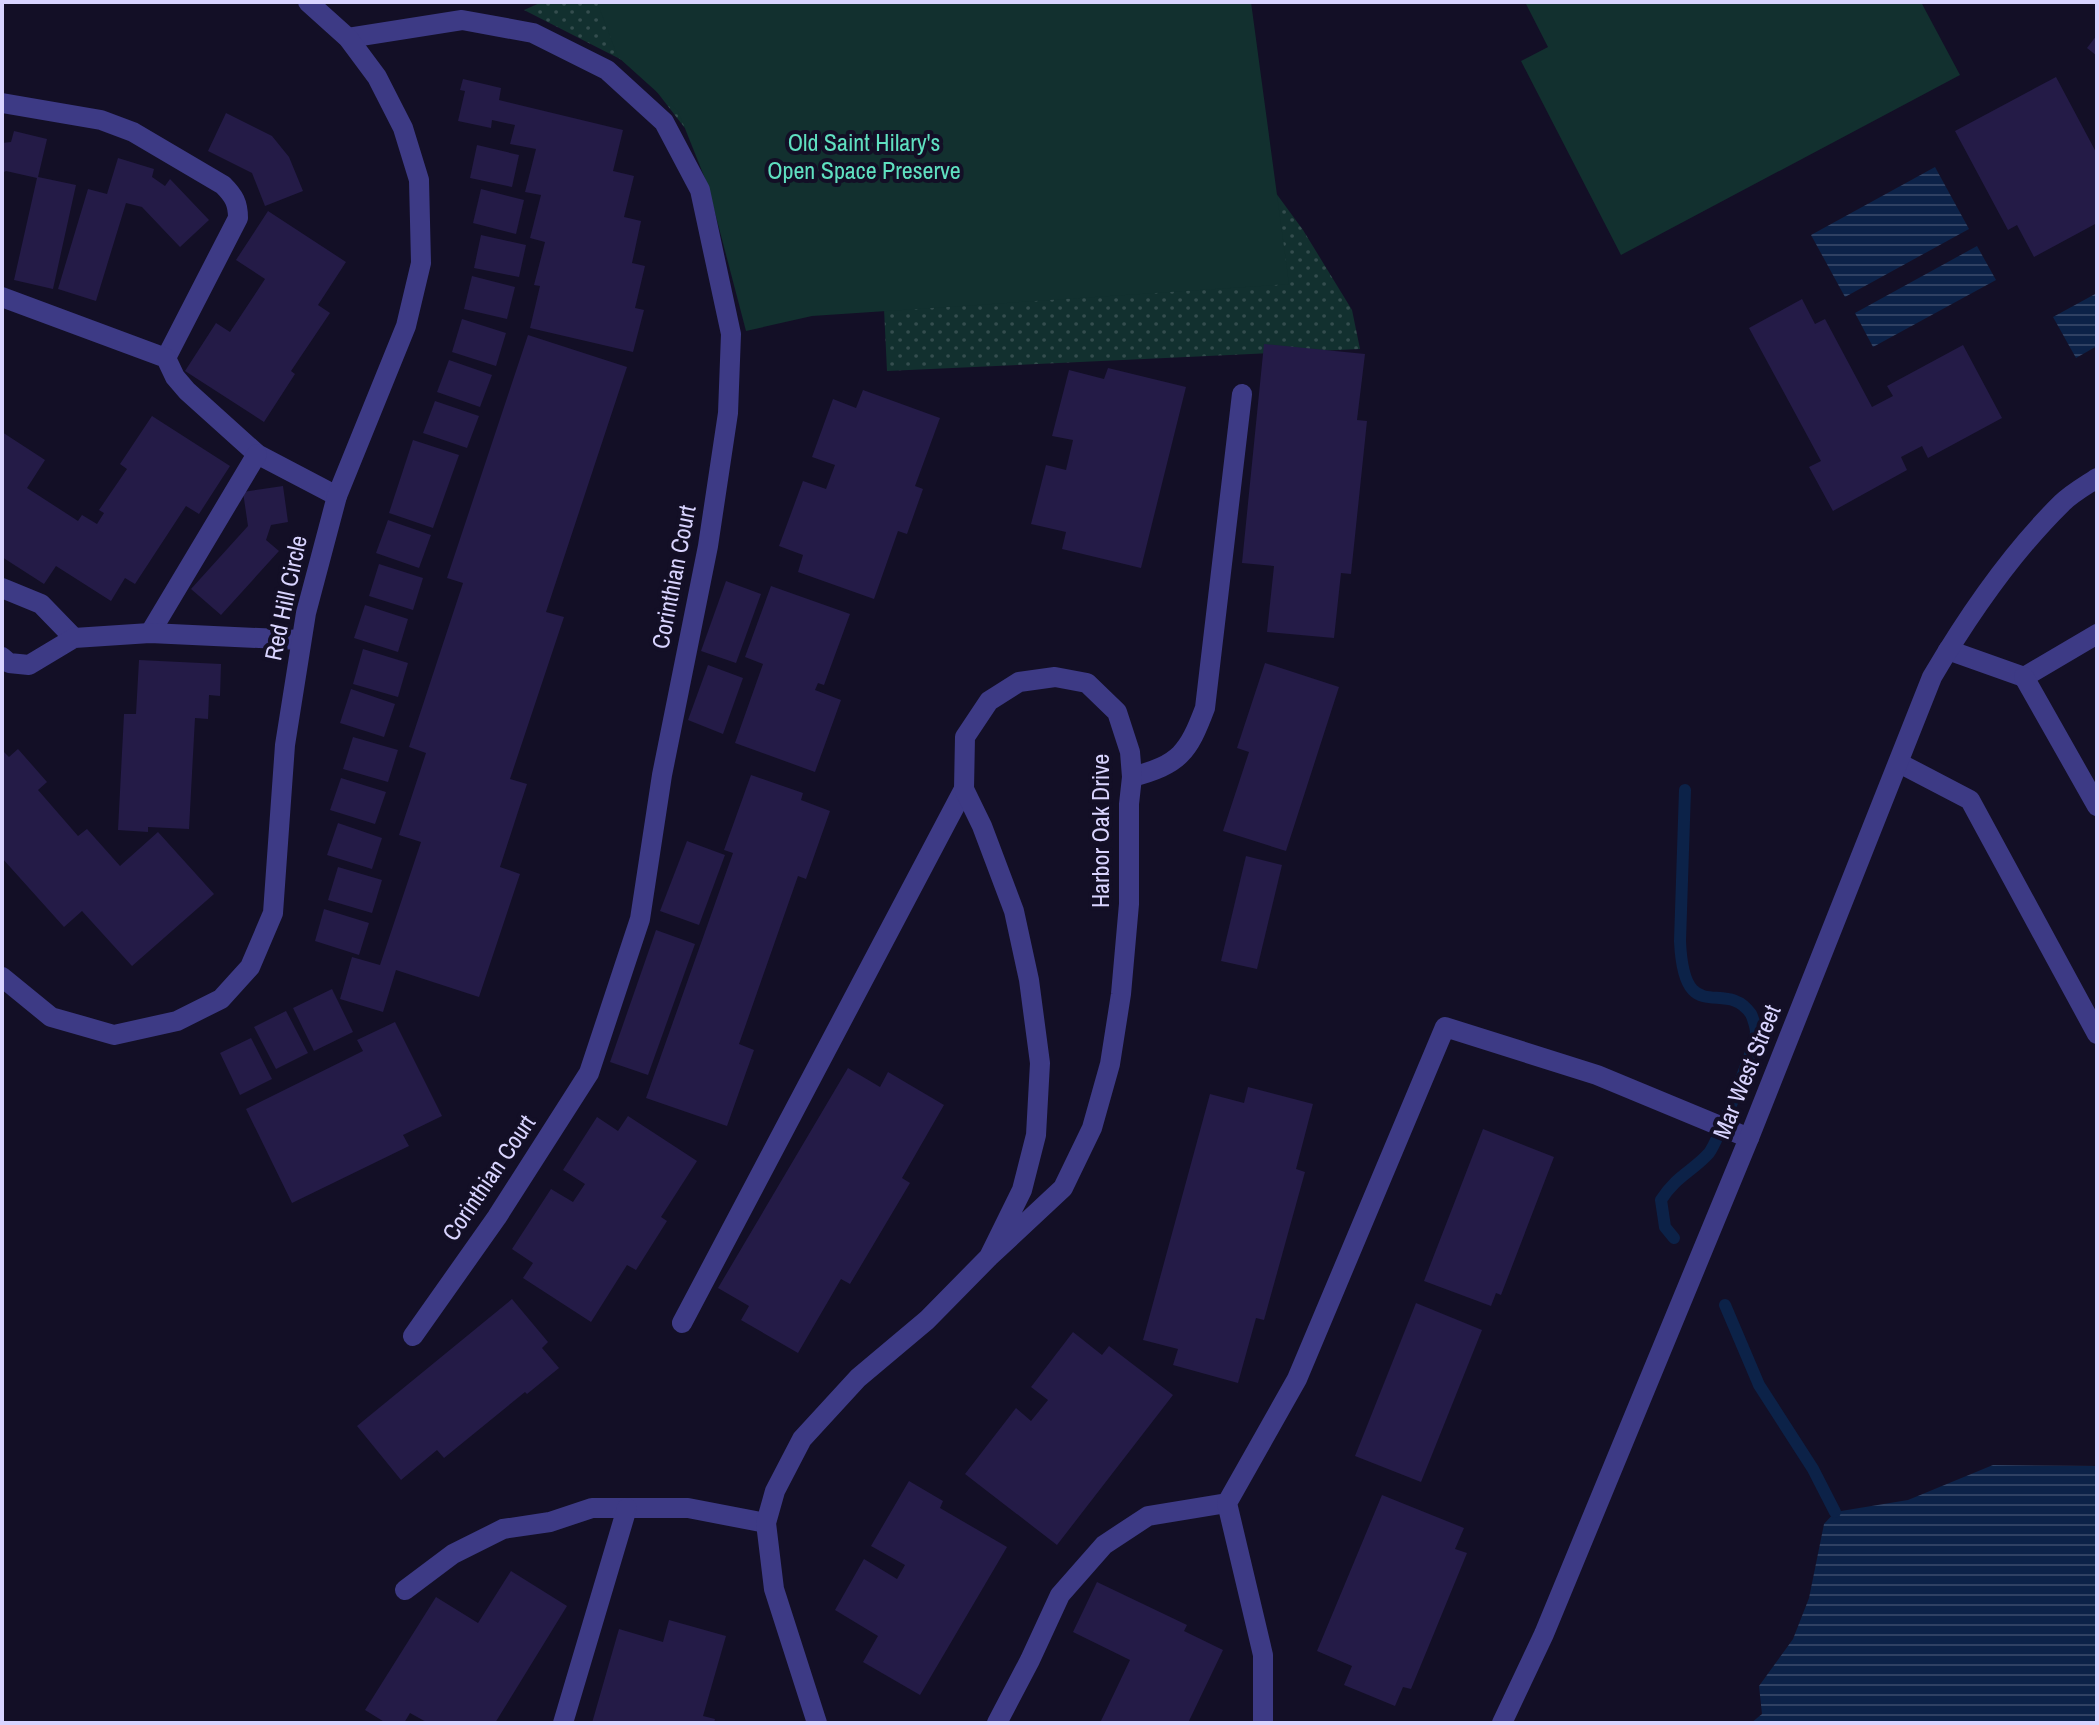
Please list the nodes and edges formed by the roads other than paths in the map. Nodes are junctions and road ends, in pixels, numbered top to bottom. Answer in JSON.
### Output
{"nodes":[{"id":1,"x":308,"y":2,"type":"edge"},
{"id":2,"x":348,"y":38,"type":"junction"},
{"id":3,"x":2,"y":103,"type":"edge"},
{"id":4,"x":2,"y":297,"type":"edge"},
{"id":5,"x":166,"y":358,"type":"junction"},
{"id":6,"x":1242,"y":394,"type":"dead end"},
{"id":7,"x":257,"y":454,"type":"junction"},
{"id":8,"x":2097,"y":478,"type":"edge"},
{"id":9,"x":337,"y":496,"type":"junction"},
{"id":10,"x":2,"y":588,"type":"edge"},
{"id":11,"x":150,"y":633,"type":"junction"},
{"id":12,"x":2097,"y":634,"type":"edge"},
{"id":13,"x":74,"y":638,"type":"junction"},
{"id":14,"x":301,"y":640,"type":"junction"},
{"id":15,"x":1948,"y":650,"type":"junction"},
{"id":16,"x":2,"y":657,"type":"edge"},
{"id":17,"x":2024,"y":677,"type":"junction"},
{"id":18,"x":1899,"y":763,"type":"junction"},
{"id":19,"x":1132,"y":777,"type":"junction"},
{"id":20,"x":964,"y":789,"type":"junction"},
{"id":21,"x":2097,"y":806,"type":"edge"},
{"id":22,"x":2,"y":977,"type":"edge"},
{"id":23,"x":2097,"y":1034,"type":"edge"},
{"id":24,"x":1741,"y":1135,"type":"junction"},
{"id":25,"x":989,"y":1257,"type":"junction"},
{"id":26,"x":682,"y":1323,"type":"dead end"},
{"id":27,"x":413,"y":1336,"type":"dead end"},
{"id":28,"x":1227,"y":1503,"type":"junction"},
{"id":29,"x":627,"y":1508,"type":"junction"},
{"id":30,"x":766,"y":1523,"type":"junction"},
{"id":31,"x":405,"y":1590,"type":"dead end"},
{"id":32,"x":563,"y":1723,"type":"edge"},
{"id":33,"x":817,"y":1723,"type":"edge"},
{"id":34,"x":997,"y":1723,"type":"edge"},
{"id":35,"x":1263,"y":1723,"type":"edge"},
{"id":36,"x":1502,"y":1723,"type":"edge"}],
"edges":[{"from":1,"to":2,"type":"street","name":"Red Hill Circle"},
{"from":2,"to":9,"type":"street","name":"Red Hill Circle"},
{"from":2,"to":27,"type":"street","name":"Corinthian Court"},
{"from":3,"to":5,"type":"street"},
{"from":4,"to":5,"type":"street"},
{"from":5,"to":7,"type":"street"},
{"from":6,"to":19,"type":"street"},
{"from":7,"to":9,"type":"street"},
{"from":7,"to":11,"type":"street"},
{"from":8,"to":15,"type":"street","name":"Mar West Street"},
{"from":9,"to":14,"type":"street","name":"Red Hill Circle"},
{"from":10,"to":13,"type":"street"},
{"from":11,"to":13,"type":"street"},
{"from":11,"to":14,"type":"street"},
{"from":12,"to":17,"type":"street"},
{"from":13,"to":16,"type":"street"},
{"from":14,"to":22,"type":"street","name":"Red Hill Circle"},
{"from":15,"to":17,"type":"street"},
{"from":15,"to":18,"type":"street","name":"Mar West Street"},
{"from":17,"to":21,"type":"street"},
{"from":18,"to":23,"type":"street"},
{"from":18,"to":24,"type":"street","name":"Mar West Street"},
{"from":19,"to":20,"type":"street","name":"Harbor Oak Drive"},
{"from":19,"to":25,"type":"street","name":"Harbor Oak Drive"},
{"from":20,"to":25,"type":"street","name":"Harbor Oak Drive"},
{"from":20,"to":26,"type":"street"},
{"from":24,"to":28,"type":"street"},
{"from":24,"to":36,"type":"street","name":"Mar West Street"},
{"from":25,"to":30,"type":"street","name":"Harbor Oak Drive"},
{"from":28,"to":34,"type":"street"},
{"from":28,"to":35,"type":"street"},
{"from":29,"to":30,"type":"street"},
{"from":29,"to":31,"type":"street"},
{"from":29,"to":32,"type":"street"},
{"from":30,"to":33,"type":"street","name":"Harbor Oak Drive"}]}
